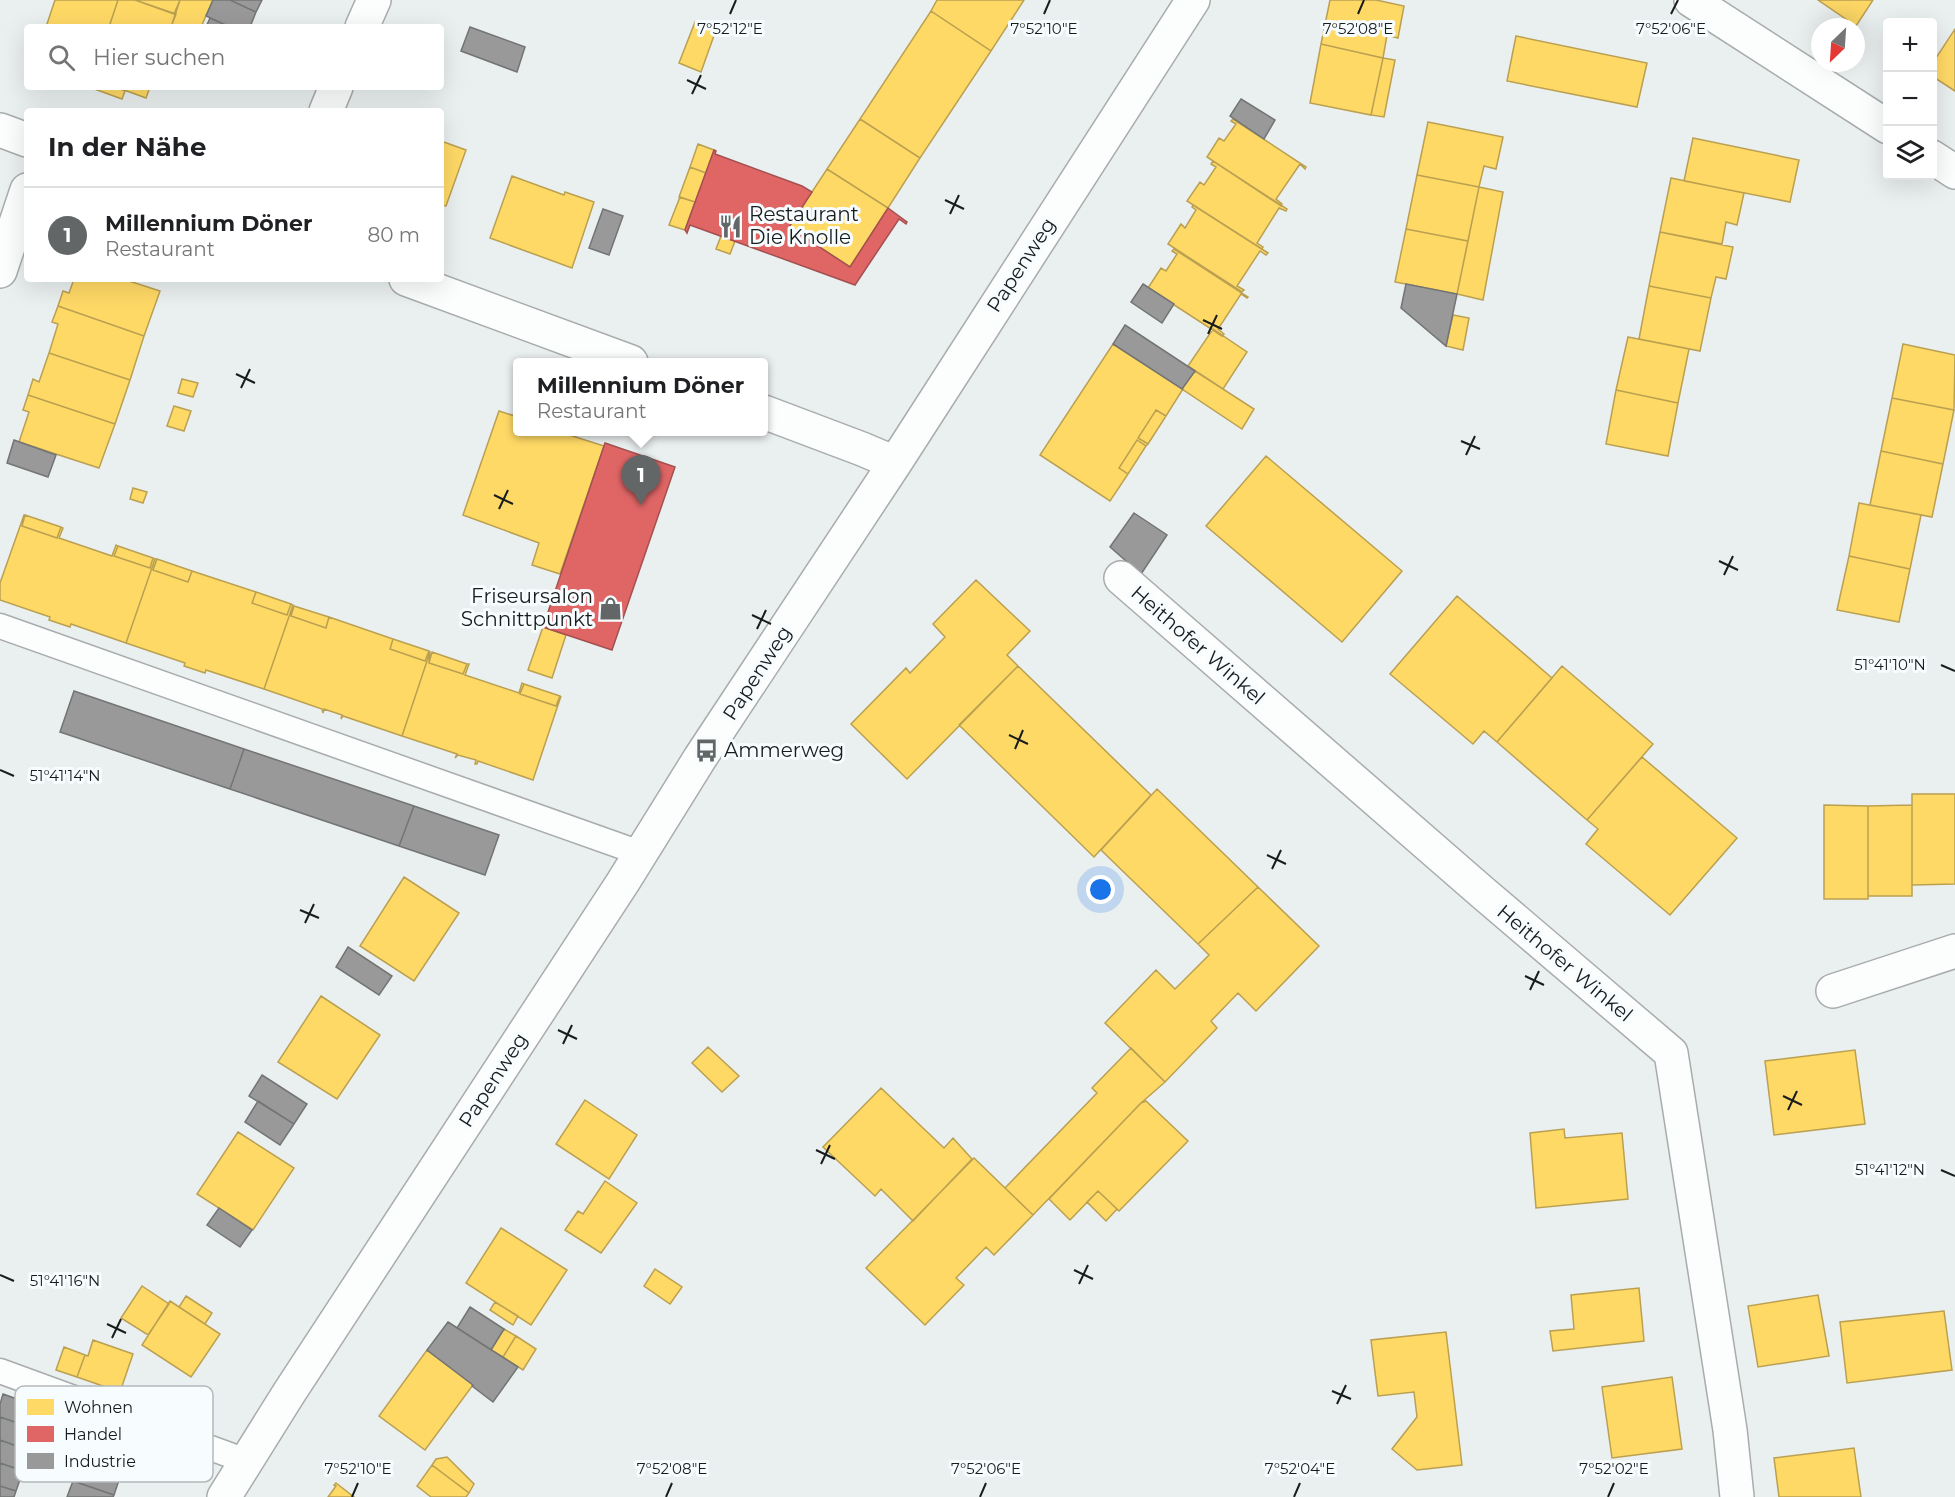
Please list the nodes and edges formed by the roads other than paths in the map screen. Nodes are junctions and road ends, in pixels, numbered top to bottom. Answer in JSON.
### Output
{"nodes":[{"id":1,"x":374,"y":0,"type":"edge"},
{"id":2,"x":1193,"y":0,"type":"edge"},
{"id":3,"x":1691,"y":0,"type":"edge"},
{"id":4,"x":363,"y":24,"type":"edge"},
{"id":5,"x":335,"y":90,"type":"edge"},
{"id":6,"x":327,"y":108,"type":"edge"},
{"id":7,"x":1885,"y":126,"type":"edge"},
{"id":8,"x":0,"y":130,"type":"edge"},
{"id":9,"x":24,"y":139,"type":"edge"},
{"id":10,"x":1937,"y":160,"type":"edge"},
{"id":11,"x":1955,"y":172,"type":"edge"},
{"id":12,"x":24,"y":199,"type":"edge"},
{"id":13,"x":0,"y":272,"type":"edge"},
{"id":14,"x":414,"y":282,"type":"edge"},
{"id":15,"x":618,"y":358,"type":"edge"},
{"id":16,"x":768,"y":413,"type":"edge"},
{"id":17,"x":895,"y":463,"type":"junction"},
{"id":18,"x":1121,"y":578,"type":"dead end"},
{"id":19,"x":0,"y":626,"type":"edge"},
{"id":20,"x":640,"y":853,"type":"junction"},
{"id":21,"x":1955,"y":951,"type":"edge"},
{"id":22,"x":1833,"y":991,"type":"dead end"},
{"id":23,"x":0,"y":1371,"type":"edge"},
{"id":24,"x":41,"y":1386,"type":"edge"},
{"id":25,"x":213,"y":1449,"type":"edge"},
{"id":26,"x":246,"y":1461,"type":"junction"},
{"id":27,"x":224,"y":1497,"type":"edge"},
{"id":28,"x":1737,"y":1497,"type":"edge"}],
"edges":[{"from":1,"to":4,"type":"street"},
{"from":2,"to":17,"type":"street","name":"Papenweg"},
{"from":3,"to":7,"type":"street"},
{"from":5,"to":6,"type":"street"},
{"from":8,"to":9,"type":"street"},
{"from":10,"to":11,"type":"street"},
{"from":12,"to":13,"type":"street"},
{"from":14,"to":15,"type":"street"},
{"from":16,"to":17,"type":"street"},
{"from":17,"to":20,"type":"street","name":"Papenweg"},
{"from":18,"to":28,"type":"street","name":"Heithofer Winkel"},
{"from":19,"to":20,"type":"lane"},
{"from":20,"to":26,"type":"street","name":"Papenweg"},
{"from":21,"to":22,"type":"street"},
{"from":23,"to":24,"type":"lane"},
{"from":25,"to":26,"type":"lane"},
{"from":26,"to":27,"type":"street","name":"Papenweg"}]}
